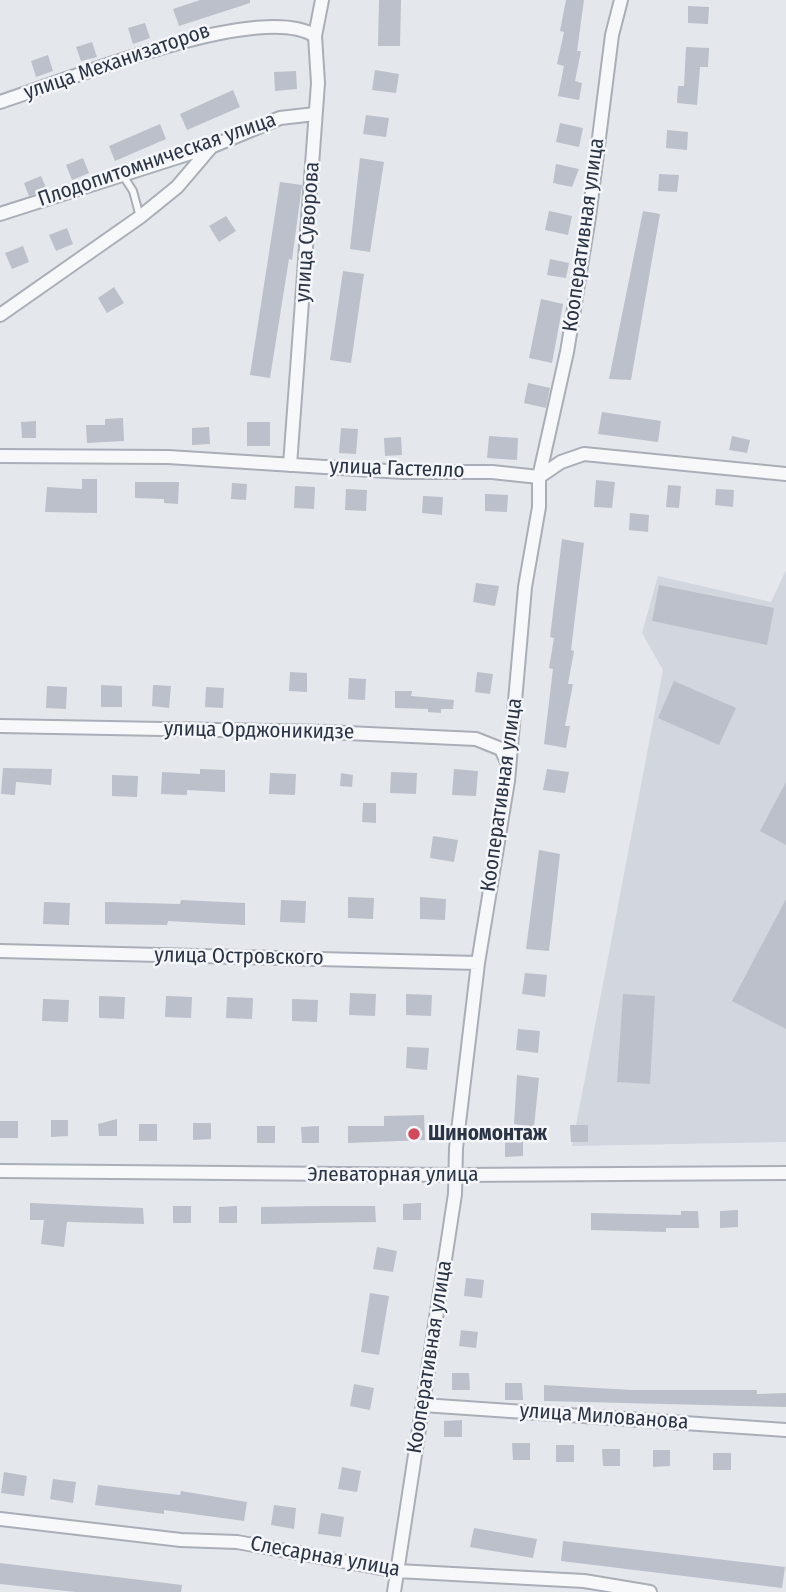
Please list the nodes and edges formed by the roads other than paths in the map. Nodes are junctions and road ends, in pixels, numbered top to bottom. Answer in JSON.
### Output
{"nodes":[{"id":1,"x":322,"y":0,"type":"edge"},
{"id":2,"x":621,"y":0,"type":"edge"},
{"id":3,"x":315,"y":36,"type":"junction"},
{"id":4,"x":0,"y":102,"type":"edge"},
{"id":5,"x":315,"y":114,"type":"junction"},
{"id":6,"x":213,"y":146,"type":"junction"},
{"id":7,"x":121,"y":173,"type":"junction"},
{"id":8,"x":0,"y":214,"type":"edge"},
{"id":9,"x":140,"y":217,"type":"junction"},
{"id":10,"x":0,"y":314,"type":"edge"},
{"id":11,"x":0,"y":456,"type":"edge"},
{"id":12,"x":289,"y":465,"type":"junction"},
{"id":13,"x":786,"y":474,"type":"edge"},
{"id":14,"x":539,"y":477,"type":"junction"},
{"id":15,"x":0,"y":726,"type":"edge"},
{"id":16,"x":508,"y":762,"type":"junction"},
{"id":17,"x":0,"y":951,"type":"edge"},
{"id":18,"x":478,"y":962,"type":"junction"},
{"id":19,"x":0,"y":1171,"type":"edge"},
{"id":20,"x":786,"y":1173,"type":"edge"},
{"id":21,"x":456,"y":1175,"type":"junction"},
{"id":22,"x":423,"y":1405,"type":"junction"},
{"id":23,"x":786,"y":1430,"type":"edge"},
{"id":24,"x":0,"y":1519,"type":"edge"},
{"id":25,"x":397,"y":1571,"type":"junction"},
{"id":26,"x":394,"y":1592,"type":"edge"},
{"id":27,"x":650,"y":1592,"type":"edge"}],
"edges":[{"from":1,"to":3,"type":"street","name":"улица Суворова"},
{"from":2,"to":14,"type":"street","name":"Кооперативная улица"},
{"from":3,"to":4,"type":"street","name":"улица Механизаторов"},
{"from":3,"to":5,"type":"street","name":"улица Суворова"},
{"from":5,"to":6,"type":"street","name":"Плодопитомническая улица"},
{"from":5,"to":12,"type":"street","name":"улица Суворова"},
{"from":6,"to":7,"type":"street","name":"Плодопитомническая улица"},
{"from":6,"to":9,"type":"street"},
{"from":7,"to":8,"type":"street","name":"Плодопитомническая улица"},
{"from":7,"to":9,"type":"lane"},
{"from":9,"to":10,"type":"street"},
{"from":11,"to":12,"type":"street","name":"улица Гастелло"},
{"from":12,"to":14,"type":"street","name":"улица Гастелло"},
{"from":13,"to":14,"type":"street"},
{"from":14,"to":16,"type":"street","name":"Кооперативная улица"},
{"from":15,"to":16,"type":"street","name":"улица Орджоникидзе"},
{"from":16,"to":18,"type":"street","name":"Кооперативная улица"},
{"from":17,"to":18,"type":"street","name":"улица Островского"},
{"from":18,"to":21,"type":"street","name":"Кооперативная улица"},
{"from":19,"to":21,"type":"street","name":"Элеваторная улица"},
{"from":20,"to":21,"type":"street","name":"Элеваторная улица"},
{"from":21,"to":22,"type":"street","name":"Кооперативная улица"},
{"from":22,"to":23,"type":"street","name":"улица Милованова"},
{"from":22,"to":25,"type":"street","name":"Кооперативная улица"},
{"from":24,"to":25,"type":"street","name":"Слесарная улица"},
{"from":25,"to":26,"type":"street","name":"Кооперативная улица"},
{"from":25,"to":27,"type":"street","name":"Слесарная улица"}]}
